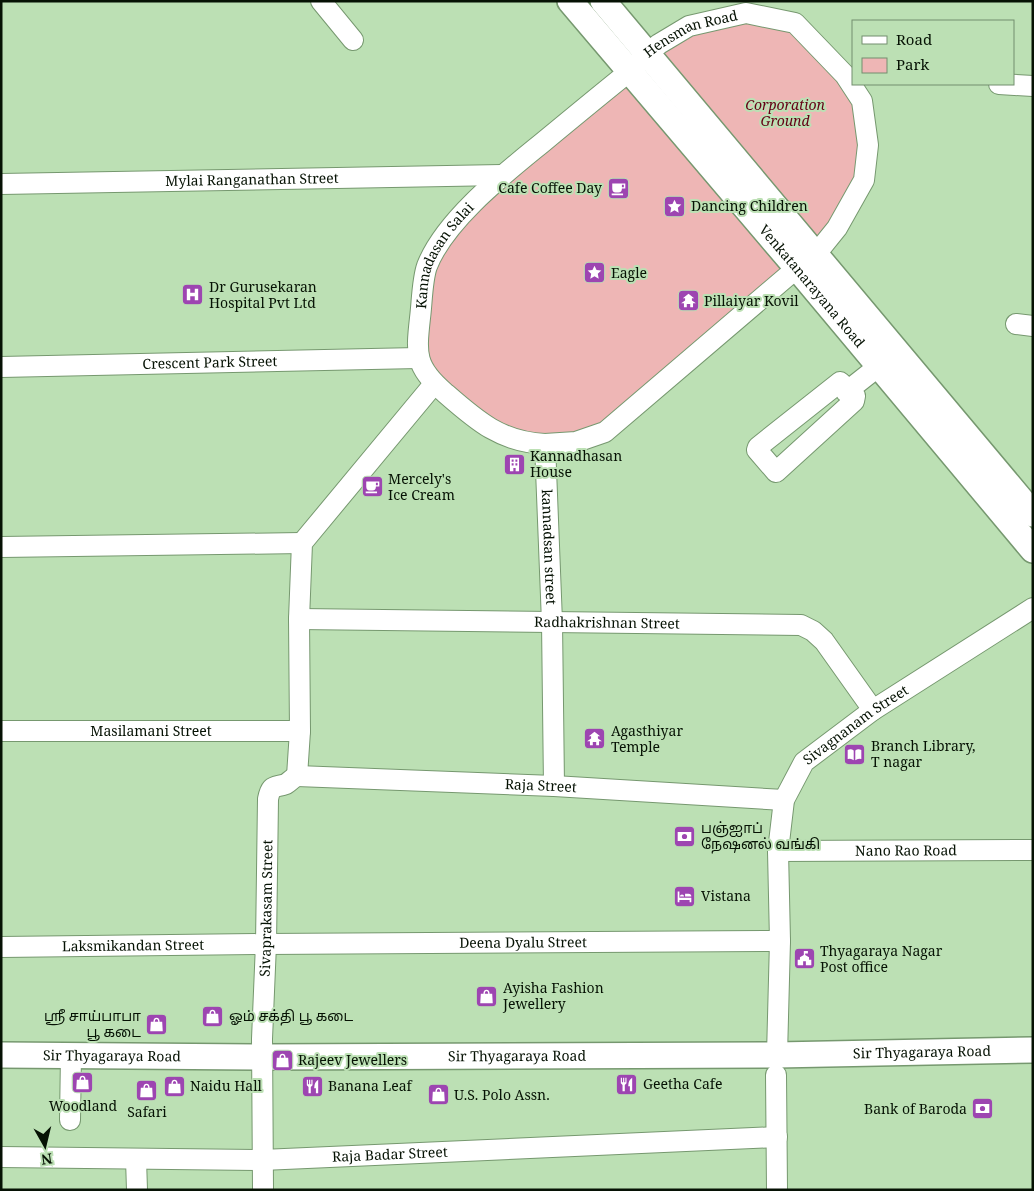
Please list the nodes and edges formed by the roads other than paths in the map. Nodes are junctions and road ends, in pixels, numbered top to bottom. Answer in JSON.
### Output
{"nodes":[{"id":1,"x":321,"y":1,"type":"edge"},
{"id":2,"x":570,"y":1,"type":"edge"},
{"id":3,"x":603,"y":1,"type":"edge"},
{"id":4,"x":352,"y":40,"type":"dead end"},
{"id":5,"x":638,"y":62,"type":"junction"},
{"id":6,"x":849,"y":75,"type":"edge"},
{"id":7,"x":854,"y":85,"type":"edge"},
{"id":8,"x":1014,"y":85,"type":"edge"},
{"id":9,"x":1033,"y":86,"type":"edge"},
{"id":10,"x":502,"y":176,"type":"junction"},
{"id":11,"x":1,"y":184,"type":"edge"},
{"id":12,"x":807,"y":261,"type":"junction"},
{"id":13,"x":418,"y":358,"type":"junction"},
{"id":14,"x":879,"y":366,"type":"junction"},
{"id":15,"x":1,"y":367,"type":"edge"},
{"id":16,"x":434,"y":384,"type":"junction"},
{"id":17,"x":849,"y":389,"type":"junction"},
{"id":18,"x":545,"y":444,"type":"junction"},
{"id":19,"x":1033,"y":514,"type":"edge"},
{"id":20,"x":302,"y":543,"type":"junction"},
{"id":21,"x":1,"y":547,"type":"edge"},
{"id":22,"x":1033,"y":550,"type":"edge"},
{"id":23,"x":1033,"y":608,"type":"edge"},
{"id":24,"x":299,"y":619,"type":"junction"},
{"id":25,"x":552,"y":622,"type":"junction"},
{"id":26,"x":873,"y":710,"type":"junction"},
{"id":27,"x":1,"y":731,"type":"edge"},
{"id":28,"x":300,"y":731,"type":"junction"},
{"id":29,"x":297,"y":776,"type":"junction"},
{"id":30,"x":554,"y":786,"type":"junction"},
{"id":31,"x":784,"y":800,"type":"junction"},
{"id":32,"x":1033,"y":850,"type":"edge"},
{"id":33,"x":778,"y":851,"type":"junction"},
{"id":34,"x":780,"y":941,"type":"junction"},
{"id":35,"x":266,"y":944,"type":"junction"},
{"id":36,"x":1,"y":947,"type":"edge"},
{"id":37,"x":1033,"y":1050,"type":"edge"},
{"id":38,"x":1,"y":1054,"type":"edge"},
{"id":39,"x":70,"y":1055,"type":"junction"},
{"id":40,"x":262,"y":1057,"type":"junction"},
{"id":41,"x":776,"y":1065,"type":"junction"},
{"id":42,"x":70,"y":1120,"type":"dead end"},
{"id":43,"x":777,"y":1137,"type":"junction"},
{"id":44,"x":1,"y":1157,"type":"edge"},
{"id":45,"x":136,"y":1158,"type":"junction"},
{"id":46,"x":262,"y":1160,"type":"junction"},
{"id":47,"x":137,"y":1190,"type":"edge"},
{"id":48,"x":263,"y":1190,"type":"edge"},
{"id":49,"x":777,"y":1190,"type":"edge"}],
"edges":[{"from":1,"to":4,"type":"street"},
{"from":2,"to":5,"type":"main road","name":"Venkatanarayana Road"},
{"from":3,"to":5,"type":"main road","name":"Venkatanarayana Road"},
{"from":5,"to":6,"type":"street","name":"Hensman Road"},
{"from":5,"to":10,"type":"street","name":"Kannadasan Salai"},
{"from":5,"to":12,"type":"main road","name":"Venkatanarayana Road"},
{"from":7,"to":12,"type":"street","name":"Hensman Road"},
{"from":8,"to":9,"type":"street"},
{"from":10,"to":11,"type":"street","name":"Mylai Ranganathan Street"},
{"from":10,"to":13,"type":"street","name":"Kannadasan Salai"},
{"from":12,"to":14,"type":"main road","name":"Venkatanarayana Road"},
{"from":12,"to":18,"type":"street"},
{"from":12,"to":19,"type":"main road","name":"Venkatanarayana Road"},
{"from":13,"to":15,"type":"street","name":"Crescent Park Street"},
{"from":13,"to":16,"type":"street"},
{"from":14,"to":17,"type":"street"},
{"from":14,"to":22,"type":"main road","name":"Venkatanarayana Road"},
{"from":16,"to":18,"type":"street"},
{"from":16,"to":20,"type":"street"},
{"from":17,"to":17,"type":"street"},
{"from":18,"to":25,"type":"street","name":"kannadsan street"},
{"from":20,"to":21,"type":"street"},
{"from":20,"to":24,"type":"street"},
{"from":23,"to":26,"type":"street","name":"Sivagnanam Street"},
{"from":24,"to":25,"type":"street","name":"Radhakrishnan Street"},
{"from":24,"to":28,"type":"street"},
{"from":25,"to":26,"type":"street","name":"Radhakrishnan Street"},
{"from":25,"to":30,"type":"street","name":"kannadsan street"},
{"from":26,"to":31,"type":"street","name":"Sivagnanam Street"},
{"from":27,"to":28,"type":"street","name":"Masilamani Street"},
{"from":28,"to":29,"type":"street"},
{"from":29,"to":30,"type":"street","name":"Raja Street"},
{"from":29,"to":35,"type":"street","name":"Sivaprakasam Street"},
{"from":30,"to":31,"type":"street","name":"Raja Street"},
{"from":31,"to":33,"type":"street","name":"Sivagnanam Street"},
{"from":32,"to":33,"type":"street","name":"Nano Rao Road"},
{"from":33,"to":34,"type":"street","name":"Sivagnanam Street"},
{"from":34,"to":35,"type":"street","name":"Deena Dyalu Street"},
{"from":34,"to":41,"type":"street","name":"Sivagnanam Street"},
{"from":35,"to":36,"type":"street","name":"Laksmikandan Street"},
{"from":35,"to":40,"type":"street","name":"Sivaprakasam Street"},
{"from":37,"to":41,"type":"main road","name":"Sir Thyagaraya Road"},
{"from":38,"to":39,"type":"main road","name":"Sir Thyagaraya Road"},
{"from":39,"to":40,"type":"main road","name":"Sir Thyagaraya Road"},
{"from":39,"to":42,"type":"street"},
{"from":40,"to":41,"type":"main road","name":"Sir Thyagaraya Road"},
{"from":40,"to":46,"type":"street","name":"Sivaprakasam Street"},
{"from":41,"to":43,"type":"street","name":"Sivagnanam Street"},
{"from":43,"to":46,"type":"street","name":"Raja Badar Street"},
{"from":43,"to":49,"type":"street","name":"Sivagnanam Street"},
{"from":44,"to":45,"type":"street","name":"Raja Badar Street"},
{"from":45,"to":46,"type":"street","name":"Raja Badar Street"},
{"from":45,"to":47,"type":"street"},
{"from":46,"to":48,"type":"street","name":"Sivaprakasam Street"}]}
